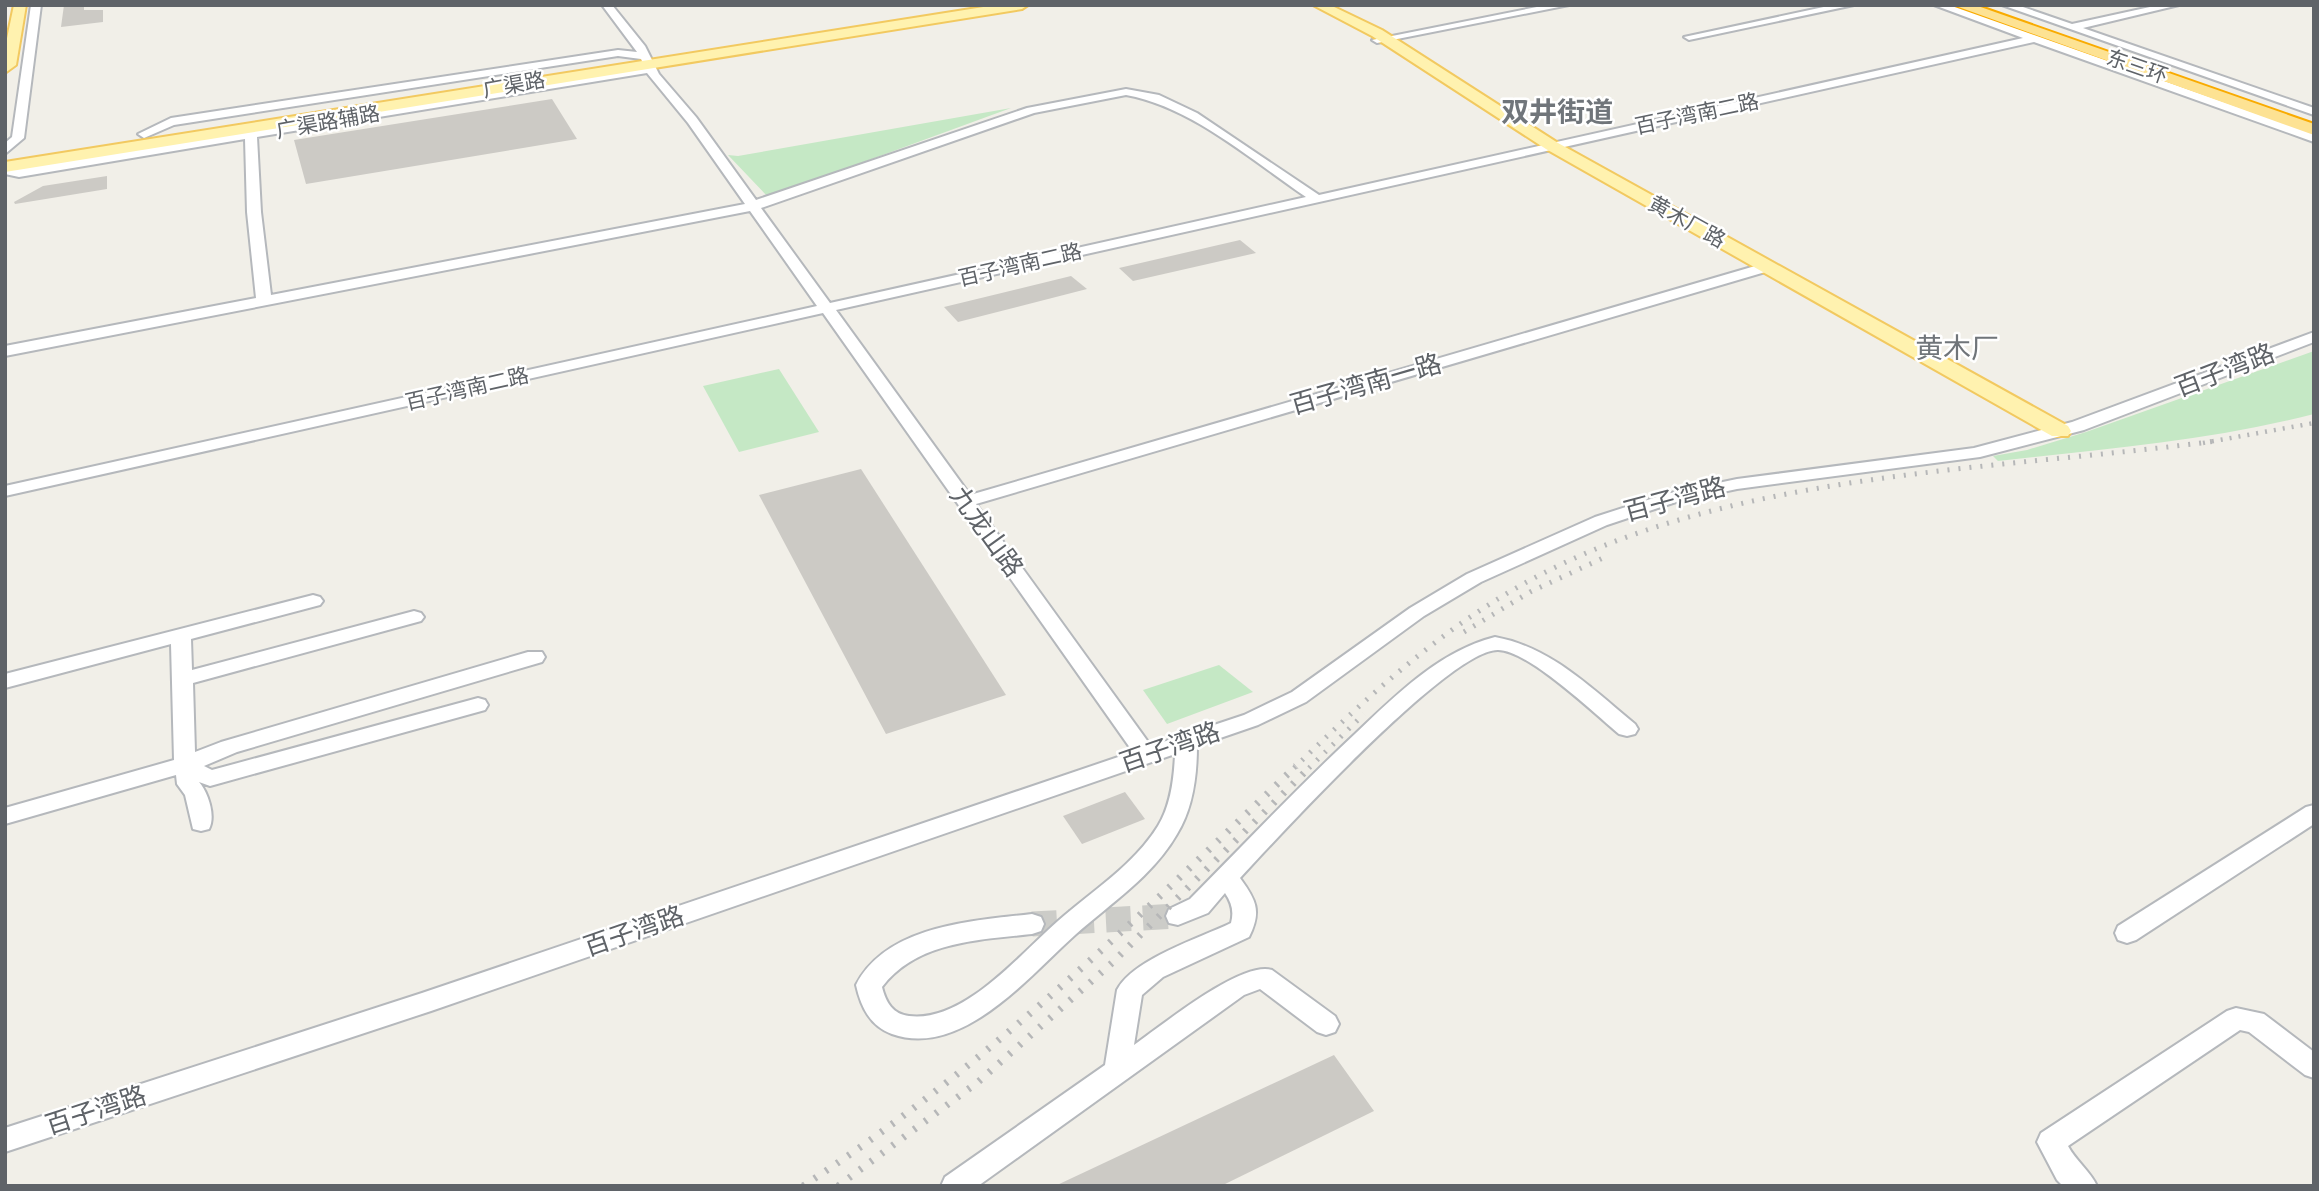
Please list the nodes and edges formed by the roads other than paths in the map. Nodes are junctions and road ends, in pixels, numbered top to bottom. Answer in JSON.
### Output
{"nodes":[{"id":1,"x":20,"y":5,"type":"edge"},
{"id":2,"x":36,"y":5,"type":"edge"},
{"id":3,"x":607,"y":5,"type":"edge"},
{"id":4,"x":969,"y":5,"type":"edge"},
{"id":5,"x":1022,"y":5,"type":"edge"},
{"id":6,"x":1309,"y":5,"type":"edge"},
{"id":7,"x":1319,"y":5,"type":"edge"},
{"id":8,"x":1564,"y":5,"type":"edge"},
{"id":9,"x":1849,"y":5,"type":"edge"},
{"id":10,"x":1939,"y":5,"type":"edge"},
{"id":11,"x":1960,"y":5,"type":"edge"},
{"id":12,"x":1980,"y":5,"type":"edge"},
{"id":13,"x":2007,"y":5,"type":"edge"},
{"id":14,"x":2135,"y":5,"type":"edge"},
{"id":15,"x":2174,"y":5,"type":"edge"},
{"id":16,"x":2152,"y":10,"type":"junction"},
{"id":17,"x":2051,"y":20,"type":"junction"},
{"id":18,"x":2013,"y":24,"type":"junction"},
{"id":19,"x":2073,"y":27,"type":"junction"},
{"id":20,"x":1689,"y":37,"type":"dead end"},
{"id":21,"x":1382,"y":39,"type":"junction"},
{"id":22,"x":2035,"y":39,"type":"junction"},
{"id":23,"x":2090,"y":44,"type":"junction"},
{"id":24,"x":2060,"y":48,"type":"junction"},
{"id":25,"x":648,"y":63,"type":"junction"},
{"id":26,"x":5,"y":69,"type":"edge"},
{"id":27,"x":2212,"y":90,"type":"junction"},
{"id":28,"x":2311,"y":112,"type":"edge"},
{"id":29,"x":2314,"y":130,"type":"edge"},
{"id":30,"x":251,"y":135,"type":"junction"},
{"id":31,"x":2314,"y":138,"type":"edge"},
{"id":32,"x":216,"y":140,"type":"junction"},
{"id":33,"x":124,"y":148,"type":"junction"},
{"id":34,"x":1544,"y":148,"type":"junction"},
{"id":35,"x":5,"y":153,"type":"edge"},
{"id":36,"x":5,"y":169,"type":"edge"},
{"id":37,"x":1317,"y":199,"type":"junction"},
{"id":38,"x":753,"y":206,"type":"junction"},
{"id":39,"x":1760,"y":269,"type":"junction"},
{"id":40,"x":264,"y":300,"type":"junction"},
{"id":41,"x":825,"y":309,"type":"junction"},
{"id":42,"x":2314,"y":337,"type":"edge"},
{"id":43,"x":5,"y":351,"type":"edge"},
{"id":44,"x":2052,"y":434,"type":"junction"},
{"id":45,"x":5,"y":491,"type":"edge"},
{"id":46,"x":965,"y":502,"type":"junction"},
{"id":47,"x":313,"y":601,"type":"dead end"},
{"id":48,"x":414,"y":617,"type":"dead end"},
{"id":49,"x":181,"y":635,"type":"junction"},
{"id":50,"x":535,"y":657,"type":"dead end"},
{"id":51,"x":183,"y":679,"type":"junction"},
{"id":52,"x":5,"y":681,"type":"edge"},
{"id":53,"x":478,"y":705,"type":"dead end"},
{"id":54,"x":1627,"y":729,"type":"dead end"},
{"id":55,"x":1186,"y":743,"type":"junction"},
{"id":56,"x":1147,"y":756,"type":"junction"},
{"id":57,"x":185,"y":765,"type":"junction"},
{"id":58,"x":2314,"y":813,"type":"edge"},
{"id":59,"x":5,"y":816,"type":"edge"},
{"id":60,"x":201,"y":823,"type":"dead end"},
{"id":61,"x":1227,"y":877,"type":"junction"},
{"id":62,"x":1178,"y":916,"type":"tunnel mouth"},
{"id":63,"x":1032,"y":924,"type":"tunnel mouth"},
{"id":64,"x":2127,"y":933,"type":"dead end"},
{"id":65,"x":1326,"y":1024,"type":"dead end"},
{"id":66,"x":2314,"y":1067,"type":"edge"},
{"id":67,"x":1117,"y":1071,"type":"junction"},
{"id":68,"x":5,"y":1140,"type":"edge"},
{"id":69,"x":955,"y":1186,"type":"edge"},
{"id":70,"x":2083,"y":1186,"type":"edge"}],
"edges":[{"from":1,"to":26,"type":"main road"},
{"from":2,"to":35,"type":"street"},
{"from":3,"to":25,"type":"street","name":"九龙山路"},
{"from":4,"to":25,"type":"main road","name":"广渠路"},
{"from":5,"to":25,"type":"main road","name":"广渠路"},
{"from":6,"to":21,"type":"main road","name":"黄木厂路"},
{"from":7,"to":21,"type":"main road","name":"黄木厂路"},
{"from":8,"to":21,"type":"street"},
{"from":9,"to":20,"type":"street"},
{"from":10,"to":22,"type":"street"},
{"from":11,"to":18,"type":"highway","name":"东三环"},
{"from":12,"to":23,"type":"highway","name":"东三环"},
{"from":13,"to":17,"type":"street"},
{"from":14,"to":16,"type":"street"},
{"from":15,"to":16,"type":"street"},
{"from":16,"to":19,"type":"street"},
{"from":17,"to":19,"type":"street"},
{"from":17,"to":23,"type":"highway"},
{"from":18,"to":24,"type":"highway"},
{"from":18,"to":27,"type":"highway","name":"东三环"},
{"from":19,"to":28,"type":"street"},
{"from":21,"to":34,"type":"main road","name":"黄木厂路"},
{"from":22,"to":24,"type":"street"},
{"from":22,"to":34,"type":"street","name":"百子湾南二路"},
{"from":23,"to":27,"type":"highway","name":"东三环"},
{"from":24,"to":31,"type":"street"},
{"from":25,"to":30,"type":"street","name":"广渠路辅路"},
{"from":25,"to":33,"type":"main road","name":"广渠路"},
{"from":25,"to":35,"type":"main road","name":"广渠路"},
{"from":25,"to":38,"type":"street","name":"九龙山路"},
{"from":27,"to":28,"type":"highway","name":"东三环"},
{"from":27,"to":29,"type":"highway","name":"东三环"},
{"from":30,"to":32,"type":"street","name":"广渠路辅路"},
{"from":30,"to":40,"type":"street"},
{"from":32,"to":33,"type":"street"},
{"from":32,"to":36,"type":"street","name":"广渠路辅路"},
{"from":33,"to":36,"type":"main road","name":"广渠路"},
{"from":34,"to":37,"type":"street","name":"百子湾南二路"},
{"from":34,"to":39,"type":"main road","name":"黄木厂路"},
{"from":37,"to":38,"type":"street"},
{"from":37,"to":41,"type":"street","name":"百子湾南二路"},
{"from":38,"to":40,"type":"street"},
{"from":38,"to":41,"type":"street","name":"九龙山路"},
{"from":39,"to":44,"type":"main road","name":"黄木厂路"},
{"from":39,"to":46,"type":"street","name":"百子湾南一路"},
{"from":40,"to":43,"type":"street"},
{"from":41,"to":45,"type":"street","name":"百子湾南二路"},
{"from":41,"to":46,"type":"street","name":"九龙山路"},
{"from":42,"to":44,"type":"street","name":"百子湾路"},
{"from":44,"to":55,"type":"street","name":"百子湾路"},
{"from":46,"to":56,"type":"street","name":"九龙山路"},
{"from":47,"to":49,"type":"street"},
{"from":48,"to":51,"type":"street"},
{"from":49,"to":51,"type":"street"},
{"from":49,"to":52,"type":"street"},
{"from":50,"to":57,"type":"street"},
{"from":51,"to":57,"type":"street"},
{"from":53,"to":57,"type":"street"},
{"from":54,"to":61,"type":"street"},
{"from":55,"to":56,"type":"street","name":"百子湾路"},
{"from":55,"to":63,"type":"street"},
{"from":56,"to":68,"type":"street","name":"百子湾路"},
{"from":57,"to":59,"type":"street"},
{"from":57,"to":60,"type":"street"},
{"from":58,"to":64,"type":"street"},
{"from":61,"to":62,"type":"street"},
{"from":61,"to":67,"type":"street"},
{"from":65,"to":67,"type":"street"},
{"from":66,"to":70,"type":"street"},
{"from":67,"to":69,"type":"street"}]}
